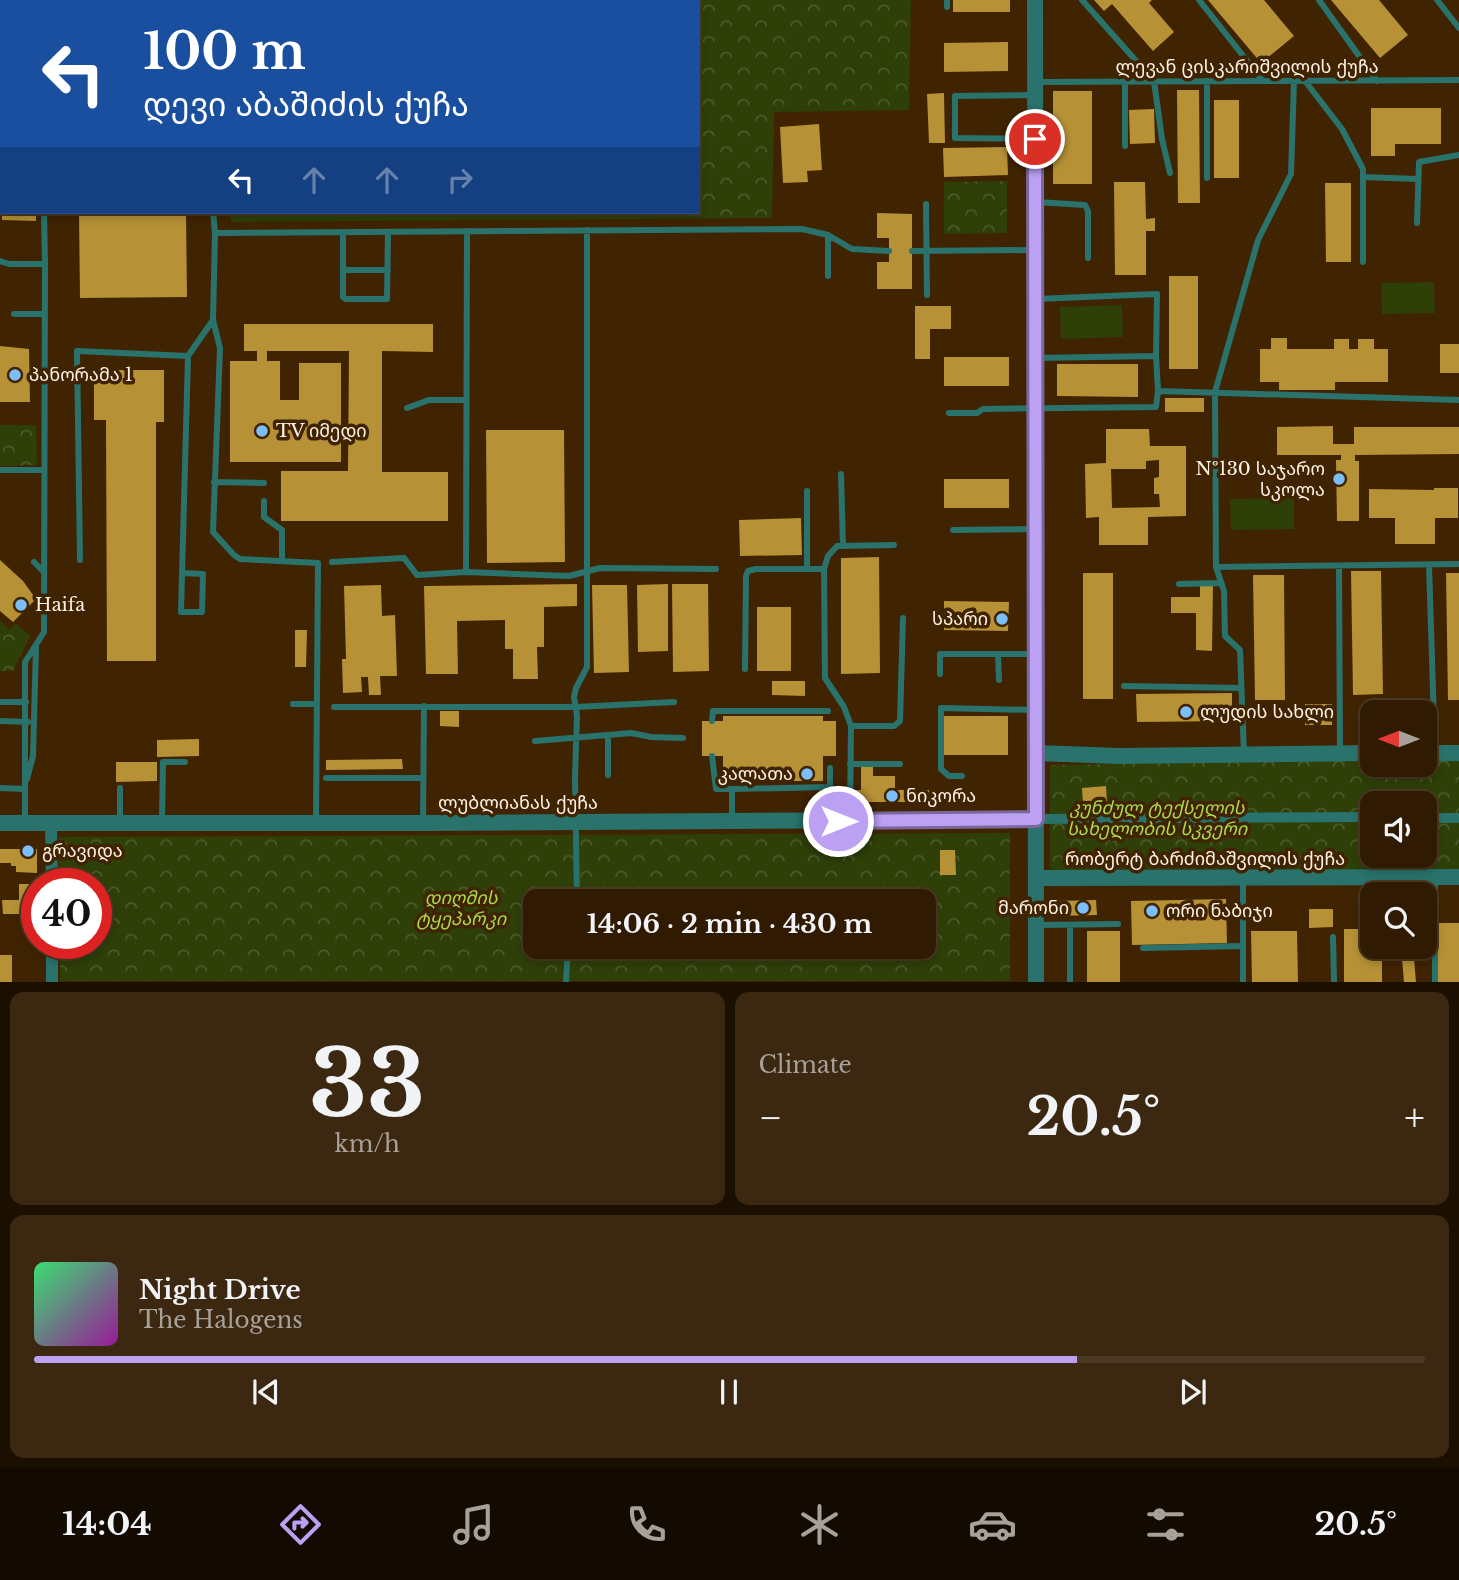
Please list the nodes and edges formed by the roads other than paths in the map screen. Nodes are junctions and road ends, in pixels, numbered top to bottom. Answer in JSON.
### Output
{"nodes":[{"id":1,"x":1035,"y":0,"type":"edge"},
{"id":2,"x":1082,"y":0,"type":"edge"},
{"id":3,"x":1199,"y":0,"type":"edge"},
{"id":4,"x":1319,"y":0,"type":"edge"},
{"id":5,"x":1437,"y":0,"type":"edge"},
{"id":6,"x":1459,"y":28,"type":"edge"},
{"id":7,"x":1459,"y":80,"type":"edge"},
{"id":8,"x":1154,"y":81,"type":"junction"},
{"id":9,"x":1207,"y":81,"type":"junction"},
{"id":10,"x":1263,"y":81,"type":"junction"},
{"id":11,"x":1294,"y":81,"type":"junction"},
{"id":12,"x":1306,"y":81,"type":"junction"},
{"id":13,"x":1377,"y":81,"type":"junction"},
{"id":14,"x":1125,"y":82,"type":"junction"},
{"id":15,"x":1035,"y":89,"type":"junction"},
{"id":16,"x":1035,"y":139,"type":"junction"},
{"id":17,"x":1125,"y":145,"type":"dead end"},
{"id":18,"x":1459,"y":155,"type":"edge"},
{"id":19,"x":1170,"y":173,"type":"dead end"},
{"id":20,"x":1363,"y":177,"type":"junction"},
{"id":21,"x":1207,"y":178,"type":"dead end"},
{"id":22,"x":1417,"y":179,"type":"junction"},
{"id":23,"x":1035,"y":202,"type":"junction"},
{"id":24,"x":926,"y":204,"type":"dead end"},
{"id":25,"x":44,"y":214,"type":"edge"},
{"id":26,"x":213,"y":214,"type":"edge"},
{"id":27,"x":1417,"y":223,"type":"dead end"},
{"id":28,"x":587,"y":230,"type":"junction"},
{"id":29,"x":467,"y":231,"type":"junction"},
{"id":30,"x":342,"y":232,"type":"junction"},
{"id":31,"x":388,"y":232,"type":"junction"},
{"id":32,"x":215,"y":233,"type":"junction"},
{"id":33,"x":828,"y":235,"type":"junction"},
{"id":34,"x":1034,"y":250,"type":"junction"},
{"id":35,"x":889,"y":251,"type":"dead end"},
{"id":36,"x":912,"y":251,"type":"dead end"},
{"id":37,"x":927,"y":251,"type":"junction"},
{"id":38,"x":1088,"y":258,"type":"dead end"},
{"id":39,"x":0,"y":261,"type":"edge"},
{"id":40,"x":1363,"y":262,"type":"dead end"},
{"id":41,"x":44,"y":264,"type":"junction"},
{"id":42,"x":343,"y":270,"type":"junction"},
{"id":43,"x":388,"y":270,"type":"junction"},
{"id":44,"x":828,"y":276,"type":"dead end"},
{"id":45,"x":927,"y":296,"type":"dead end"},
{"id":46,"x":1034,"y":299,"type":"junction"},
{"id":47,"x":14,"y":314,"type":"dead end"},
{"id":48,"x":45,"y":314,"type":"junction"},
{"id":49,"x":213,"y":320,"type":"junction"},
{"id":50,"x":188,"y":356,"type":"junction"},
{"id":51,"x":1156,"y":356,"type":"junction"},
{"id":52,"x":1034,"y":358,"type":"junction"},
{"id":53,"x":1158,"y":391,"type":"junction"},
{"id":54,"x":1215,"y":392,"type":"junction"},
{"id":55,"x":466,"y":400,"type":"junction"},
{"id":56,"x":1459,"y":400,"type":"edge"},
{"id":57,"x":407,"y":408,"type":"dead end"},
{"id":58,"x":1035,"y":409,"type":"junction"},
{"id":59,"x":948,"y":412,"type":"dead end"},
{"id":60,"x":0,"y":470,"type":"edge"},
{"id":61,"x":44,"y":470,"type":"junction"},
{"id":62,"x":841,"y":474,"type":"dead end"},
{"id":63,"x":214,"y":482,"type":"junction"},
{"id":64,"x":264,"y":482,"type":"dead end"},
{"id":65,"x":807,"y":491,"type":"dead end"},
{"id":66,"x":264,"y":501,"type":"dead end"},
{"id":67,"x":1035,"y":529,"type":"junction"},
{"id":68,"x":953,"y":530,"type":"dead end"},
{"id":69,"x":894,"y":545,"type":"dead end"},
{"id":70,"x":843,"y":546,"type":"junction"},
{"id":71,"x":80,"y":560,"type":"dead end"},
{"id":72,"x":282,"y":561,"type":"junction"},
{"id":73,"x":34,"y":562,"type":"dead end"},
{"id":74,"x":332,"y":562,"type":"dead end"},
{"id":75,"x":1459,"y":564,"type":"edge"},
{"id":76,"x":1429,"y":565,"type":"junction"},
{"id":77,"x":1339,"y":566,"type":"junction"},
{"id":78,"x":1216,"y":567,"type":"junction"},
{"id":79,"x":716,"y":569,"type":"dead end"},
{"id":80,"x":807,"y":569,"type":"junction"},
{"id":81,"x":824,"y":569,"type":"junction"},
{"id":82,"x":44,"y":572,"type":"junction"},
{"id":83,"x":466,"y":572,"type":"junction"},
{"id":84,"x":586,"y":572,"type":"junction"},
{"id":85,"x":182,"y":573,"type":"junction"},
{"id":86,"x":1222,"y":583,"type":"junction"},
{"id":87,"x":1179,"y":584,"type":"dead end"},
{"id":88,"x":903,"y":618,"type":"dead end"},
{"id":89,"x":36,"y":645,"type":"junction"},
{"id":90,"x":998,"y":654,"type":"junction"},
{"id":91,"x":1036,"y":654,"type":"junction"},
{"id":92,"x":746,"y":669,"type":"dead end"},
{"id":93,"x":940,"y":674,"type":"dead end"},
{"id":94,"x":999,"y":680,"type":"dead end"},
{"id":95,"x":1124,"y":686,"type":"dead end"},
{"id":96,"x":1241,"y":688,"type":"junction"},
{"id":97,"x":1430,"y":700,"type":"edge"},
{"id":98,"x":0,"y":702,"type":"edge"},
{"id":99,"x":25,"y":702,"type":"junction"},
{"id":100,"x":34,"y":702,"type":"junction"},
{"id":101,"x":674,"y":702,"type":"dead end"},
{"id":102,"x":293,"y":704,"type":"dead end"},
{"id":103,"x":316,"y":704,"type":"junction"},
{"id":104,"x":424,"y":706,"type":"junction"},
{"id":105,"x":334,"y":707,"type":"dead end"},
{"id":106,"x":576,"y":707,"type":"junction"},
{"id":107,"x":1036,"y":710,"type":"junction"},
{"id":108,"x":828,"y":711,"type":"dead end"},
{"id":109,"x":0,"y":721,"type":"edge"},
{"id":110,"x":24,"y":722,"type":"junction"},
{"id":111,"x":34,"y":722,"type":"junction"},
{"id":112,"x":712,"y":722,"type":"dead end"},
{"id":113,"x":851,"y":726,"type":"junction"},
{"id":114,"x":608,"y":735,"type":"junction"},
{"id":115,"x":576,"y":738,"type":"junction"},
{"id":116,"x":683,"y":738,"type":"dead end"},
{"id":117,"x":535,"y":741,"type":"dead end"},
{"id":118,"x":1036,"y":753,"type":"junction"},
{"id":119,"x":1360,"y":753,"type":"edge"},
{"id":120,"x":1437,"y":753,"type":"edge"},
{"id":121,"x":1459,"y":753,"type":"edge"},
{"id":122,"x":1340,"y":754,"type":"junction"},
{"id":123,"x":712,"y":756,"type":"dead end"},
{"id":124,"x":1244,"y":756,"type":"junction"},
{"id":125,"x":186,"y":762,"type":"dead end"},
{"id":126,"x":850,"y":764,"type":"junction"},
{"id":127,"x":900,"y":764,"type":"dead end"},
{"id":128,"x":830,"y":768,"type":"dead end"},
{"id":129,"x":608,"y":775,"type":"dead end"},
{"id":130,"x":962,"y":776,"type":"dead end"},
{"id":131,"x":326,"y":778,"type":"dead end"},
{"id":132,"x":423,"y":778,"type":"junction"},
{"id":133,"x":0,"y":788,"type":"edge"},
{"id":134,"x":120,"y":788,"type":"dead end"},
{"id":135,"x":830,"y":788,"type":"junction"},
{"id":136,"x":25,"y":789,"type":"junction"},
{"id":137,"x":732,"y":789,"type":"junction"},
{"id":138,"x":1360,"y":817,"type":"edge"},
{"id":139,"x":1437,"y":818,"type":"edge"},
{"id":140,"x":1459,"y":818,"type":"edge"},
{"id":141,"x":1036,"y":819,"type":"junction"},
{"id":142,"x":844,"y":821,"type":"junction"},
{"id":143,"x":577,"y":822,"type":"junction"},
{"id":144,"x":732,"y":822,"type":"junction"},
{"id":145,"x":0,"y":823,"type":"edge"},
{"id":146,"x":25,"y":823,"type":"junction"},
{"id":147,"x":51,"y":823,"type":"junction"},
{"id":148,"x":423,"y":823,"type":"junction"},
{"id":149,"x":120,"y":824,"type":"junction"},
{"id":150,"x":162,"y":824,"type":"junction"},
{"id":151,"x":316,"y":824,"type":"junction"},
{"id":152,"x":52,"y":868,"type":"edge"},
{"id":153,"x":1435,"y":877,"type":"junction"},
{"id":154,"x":1459,"y":877,"type":"edge"},
{"id":155,"x":1036,"y":878,"type":"junction"},
{"id":156,"x":1243,"y":878,"type":"junction"},
{"id":157,"x":577,"y":889,"type":"edge"},
{"id":158,"x":1118,"y":924,"type":"dead end"},
{"id":159,"x":1036,"y":925,"type":"junction"},
{"id":160,"x":1070,"y":925,"type":"junction"},
{"id":161,"x":1333,"y":937,"type":"dead end"},
{"id":162,"x":1243,"y":946,"type":"junction"},
{"id":163,"x":1143,"y":948,"type":"dead end"},
{"id":164,"x":52,"y":959,"type":"edge"},
{"id":165,"x":567,"y":959,"type":"edge"},
{"id":166,"x":52,"y":982,"type":"edge"},
{"id":167,"x":566,"y":982,"type":"edge"},
{"id":168,"x":1036,"y":982,"type":"edge"},
{"id":169,"x":1070,"y":982,"type":"edge"},
{"id":170,"x":1243,"y":982,"type":"edge"},
{"id":171,"x":1334,"y":982,"type":"edge"},
{"id":172,"x":1435,"y":982,"type":"edge"}],
"edges":[{"from":1,"to":15,"type":"street"},
{"from":2,"to":8,"type":"lane"},
{"from":3,"to":10,"type":"lane"},
{"from":4,"to":13,"type":"lane"},
{"from":5,"to":6,"type":"lane"},
{"from":7,"to":13,"type":"lane","name":"ლევან ცისკარიშვილის ქუჩა"},
{"from":8,"to":9,"type":"lane","name":"ლევან ცისკარიშვილის ქუჩა"},
{"from":8,"to":14,"type":"lane","name":"ლევან ცისკარიშვილის ქუჩა"},
{"from":8,"to":19,"type":"lane"},
{"from":9,"to":10,"type":"lane","name":"ლევან ცისკარიშვილის ქუჩა"},
{"from":9,"to":21,"type":"lane"},
{"from":10,"to":11,"type":"lane","name":"ლევან ცისკარიშვილის ქუჩა"},
{"from":11,"to":12,"type":"lane","name":"ლევან ცისკარიშვილის ქუჩა"},
{"from":11,"to":54,"type":"lane"},
{"from":12,"to":13,"type":"lane","name":"ლევან ცისკარიშვილის ქუჩა"},
{"from":12,"to":20,"type":"lane"},
{"from":14,"to":15,"type":"lane","name":"ლევან ცისკარიშვილის ქუჩა"},
{"from":14,"to":17,"type":"lane"},
{"from":15,"to":16,"type":"street"},
{"from":15,"to":16,"type":"lane","name":"ლევან ცისკარიშვილის ქუჩა"},
{"from":16,"to":23,"type":"street"},
{"from":18,"to":22,"type":"lane"},
{"from":20,"to":22,"type":"lane"},
{"from":20,"to":40,"type":"lane"},
{"from":22,"to":27,"type":"lane"},
{"from":23,"to":34,"type":"street"},
{"from":23,"to":38,"type":"lane"},
{"from":24,"to":37,"type":"lane"},
{"from":25,"to":41,"type":"lane"},
{"from":26,"to":32,"type":"lane"},
{"from":28,"to":29,"type":"lane"},
{"from":28,"to":33,"type":"lane"},
{"from":28,"to":84,"type":"lane"},
{"from":29,"to":31,"type":"lane"},
{"from":29,"to":55,"type":"lane"},
{"from":30,"to":31,"type":"lane"},
{"from":30,"to":32,"type":"lane"},
{"from":30,"to":42,"type":"lane"},
{"from":31,"to":43,"type":"lane"},
{"from":32,"to":49,"type":"lane"},
{"from":33,"to":35,"type":"lane"},
{"from":33,"to":44,"type":"lane"},
{"from":34,"to":37,"type":"lane"},
{"from":34,"to":46,"type":"street"},
{"from":36,"to":37,"type":"lane"},
{"from":37,"to":45,"type":"lane"},
{"from":39,"to":41,"type":"lane"},
{"from":41,"to":48,"type":"lane"},
{"from":42,"to":43,"type":"lane"},
{"from":42,"to":43,"type":"lane"},
{"from":46,"to":51,"type":"lane"},
{"from":46,"to":52,"type":"street"},
{"from":47,"to":48,"type":"lane"},
{"from":48,"to":61,"type":"lane"},
{"from":49,"to":50,"type":"lane"},
{"from":49,"to":63,"type":"lane"},
{"from":50,"to":71,"type":"lane"},
{"from":50,"to":85,"type":"lane"},
{"from":51,"to":52,"type":"lane"},
{"from":51,"to":53,"type":"lane"},
{"from":52,"to":58,"type":"street"},
{"from":53,"to":54,"type":"lane"},
{"from":53,"to":58,"type":"lane"},
{"from":54,"to":56,"type":"lane"},
{"from":54,"to":78,"type":"lane"},
{"from":55,"to":57,"type":"lane"},
{"from":55,"to":83,"type":"lane"},
{"from":58,"to":59,"type":"lane"},
{"from":58,"to":67,"type":"street"},
{"from":60,"to":61,"type":"lane"},
{"from":61,"to":82,"type":"lane"},
{"from":62,"to":70,"type":"lane"},
{"from":63,"to":64,"type":"lane"},
{"from":63,"to":72,"type":"lane"},
{"from":65,"to":80,"type":"lane"},
{"from":66,"to":72,"type":"lane"},
{"from":67,"to":68,"type":"lane"},
{"from":67,"to":91,"type":"street"},
{"from":69,"to":70,"type":"lane"},
{"from":70,"to":81,"type":"lane"},
{"from":72,"to":103,"type":"lane"},
{"from":73,"to":82,"type":"lane"},
{"from":74,"to":83,"type":"lane"},
{"from":75,"to":76,"type":"lane"},
{"from":76,"to":77,"type":"lane"},
{"from":76,"to":97,"type":"lane"},
{"from":77,"to":78,"type":"lane"},
{"from":77,"to":122,"type":"lane"},
{"from":78,"to":86,"type":"lane"},
{"from":79,"to":84,"type":"lane"},
{"from":80,"to":81,"type":"lane"},
{"from":80,"to":92,"type":"lane"},
{"from":81,"to":113,"type":"lane"},
{"from":82,"to":89,"type":"lane"},
{"from":83,"to":84,"type":"lane"},
{"from":84,"to":106,"type":"lane"},
{"from":85,"to":85,"type":"lane"},
{"from":86,"to":87,"type":"lane"},
{"from":86,"to":96,"type":"lane"},
{"from":88,"to":113,"type":"lane"},
{"from":89,"to":99,"type":"lane"},
{"from":89,"to":100,"type":"lane"},
{"from":90,"to":91,"type":"lane"},
{"from":90,"to":93,"type":"lane"},
{"from":90,"to":94,"type":"lane"},
{"from":91,"to":107,"type":"street"},
{"from":95,"to":96,"type":"lane"},
{"from":96,"to":124,"type":"lane"},
{"from":98,"to":99,"type":"lane"},
{"from":99,"to":100,"type":"lane"},
{"from":99,"to":110,"type":"lane"},
{"from":100,"to":111,"type":"lane"},
{"from":101,"to":106,"type":"lane"},
{"from":102,"to":103,"type":"lane"},
{"from":103,"to":151,"type":"lane"},
{"from":104,"to":105,"type":"lane"},
{"from":104,"to":106,"type":"lane"},
{"from":104,"to":132,"type":"lane"},
{"from":106,"to":115,"type":"lane"},
{"from":107,"to":118,"type":"street"},
{"from":107,"to":130,"type":"lane"},
{"from":108,"to":112,"type":"lane"},
{"from":109,"to":110,"type":"lane"},
{"from":110,"to":111,"type":"lane"},
{"from":110,"to":136,"type":"lane"},
{"from":111,"to":136,"type":"lane"},
{"from":113,"to":126,"type":"lane"},
{"from":114,"to":115,"type":"lane"},
{"from":114,"to":116,"type":"lane"},
{"from":114,"to":129,"type":"lane"},
{"from":115,"to":117,"type":"lane"},
{"from":115,"to":143,"type":"lane"},
{"from":118,"to":124,"type":"street"},
{"from":118,"to":141,"type":"street"},
{"from":119,"to":122,"type":"street"},
{"from":120,"to":121,"type":"street"},
{"from":122,"to":124,"type":"street"},
{"from":123,"to":137,"type":"lane"},
{"from":125,"to":150,"type":"lane"},
{"from":126,"to":127,"type":"lane"},
{"from":126,"to":142,"type":"lane"},
{"from":128,"to":135,"type":"lane"},
{"from":131,"to":132,"type":"lane"},
{"from":132,"to":148,"type":"lane"},
{"from":133,"to":136,"type":"lane"},
{"from":134,"to":149,"type":"lane"},
{"from":135,"to":137,"type":"lane"},
{"from":135,"to":142,"type":"lane"},
{"from":136,"to":146,"type":"lane"},
{"from":137,"to":144,"type":"lane"},
{"from":138,"to":141,"type":"street"},
{"from":139,"to":140,"type":"street"},
{"from":141,"to":142,"type":"street","name":"ლუბლიანას ქუჩა"},
{"from":141,"to":155,"type":"street"},
{"from":142,"to":144,"type":"street","name":"ლუბლიანას ქუჩა"},
{"from":143,"to":144,"type":"street","name":"ლუბლიანას ქუჩა"},
{"from":143,"to":148,"type":"street","name":"ლუბლიანას ქუჩა"},
{"from":143,"to":157,"type":"lane"},
{"from":145,"to":146,"type":"street","name":"ლუბლიანას ქუჩა"},
{"from":146,"to":147,"type":"street","name":"ლუბლიანას ქუჩა"},
{"from":147,"to":149,"type":"street","name":"ლუბლიანას ქუჩა"},
{"from":147,"to":152,"type":"street"},
{"from":148,"to":151,"type":"street","name":"ლუბლიანას ქუჩა"},
{"from":149,"to":150,"type":"street","name":"ლუბლიანას ქუჩა"},
{"from":150,"to":151,"type":"street","name":"ლუბლიანას ქუჩა"},
{"from":153,"to":154,"type":"street","name":"რობერტ ბარძიმაშვილის ქუჩა"},
{"from":153,"to":156,"type":"street","name":"რობერტ ბარძიმაშვილის ქუჩა"},
{"from":153,"to":172,"type":"lane"},
{"from":155,"to":156,"type":"street","name":"რობერტ ბარძიმაშვილის ქუჩა"},
{"from":155,"to":159,"type":"street"},
{"from":156,"to":162,"type":"lane"},
{"from":158,"to":160,"type":"lane"},
{"from":159,"to":160,"type":"lane"},
{"from":159,"to":168,"type":"street"},
{"from":160,"to":169,"type":"lane"},
{"from":161,"to":171,"type":"lane"},
{"from":162,"to":163,"type":"lane"},
{"from":162,"to":170,"type":"lane"},
{"from":164,"to":166,"type":"street"},
{"from":165,"to":167,"type":"lane"}]}
